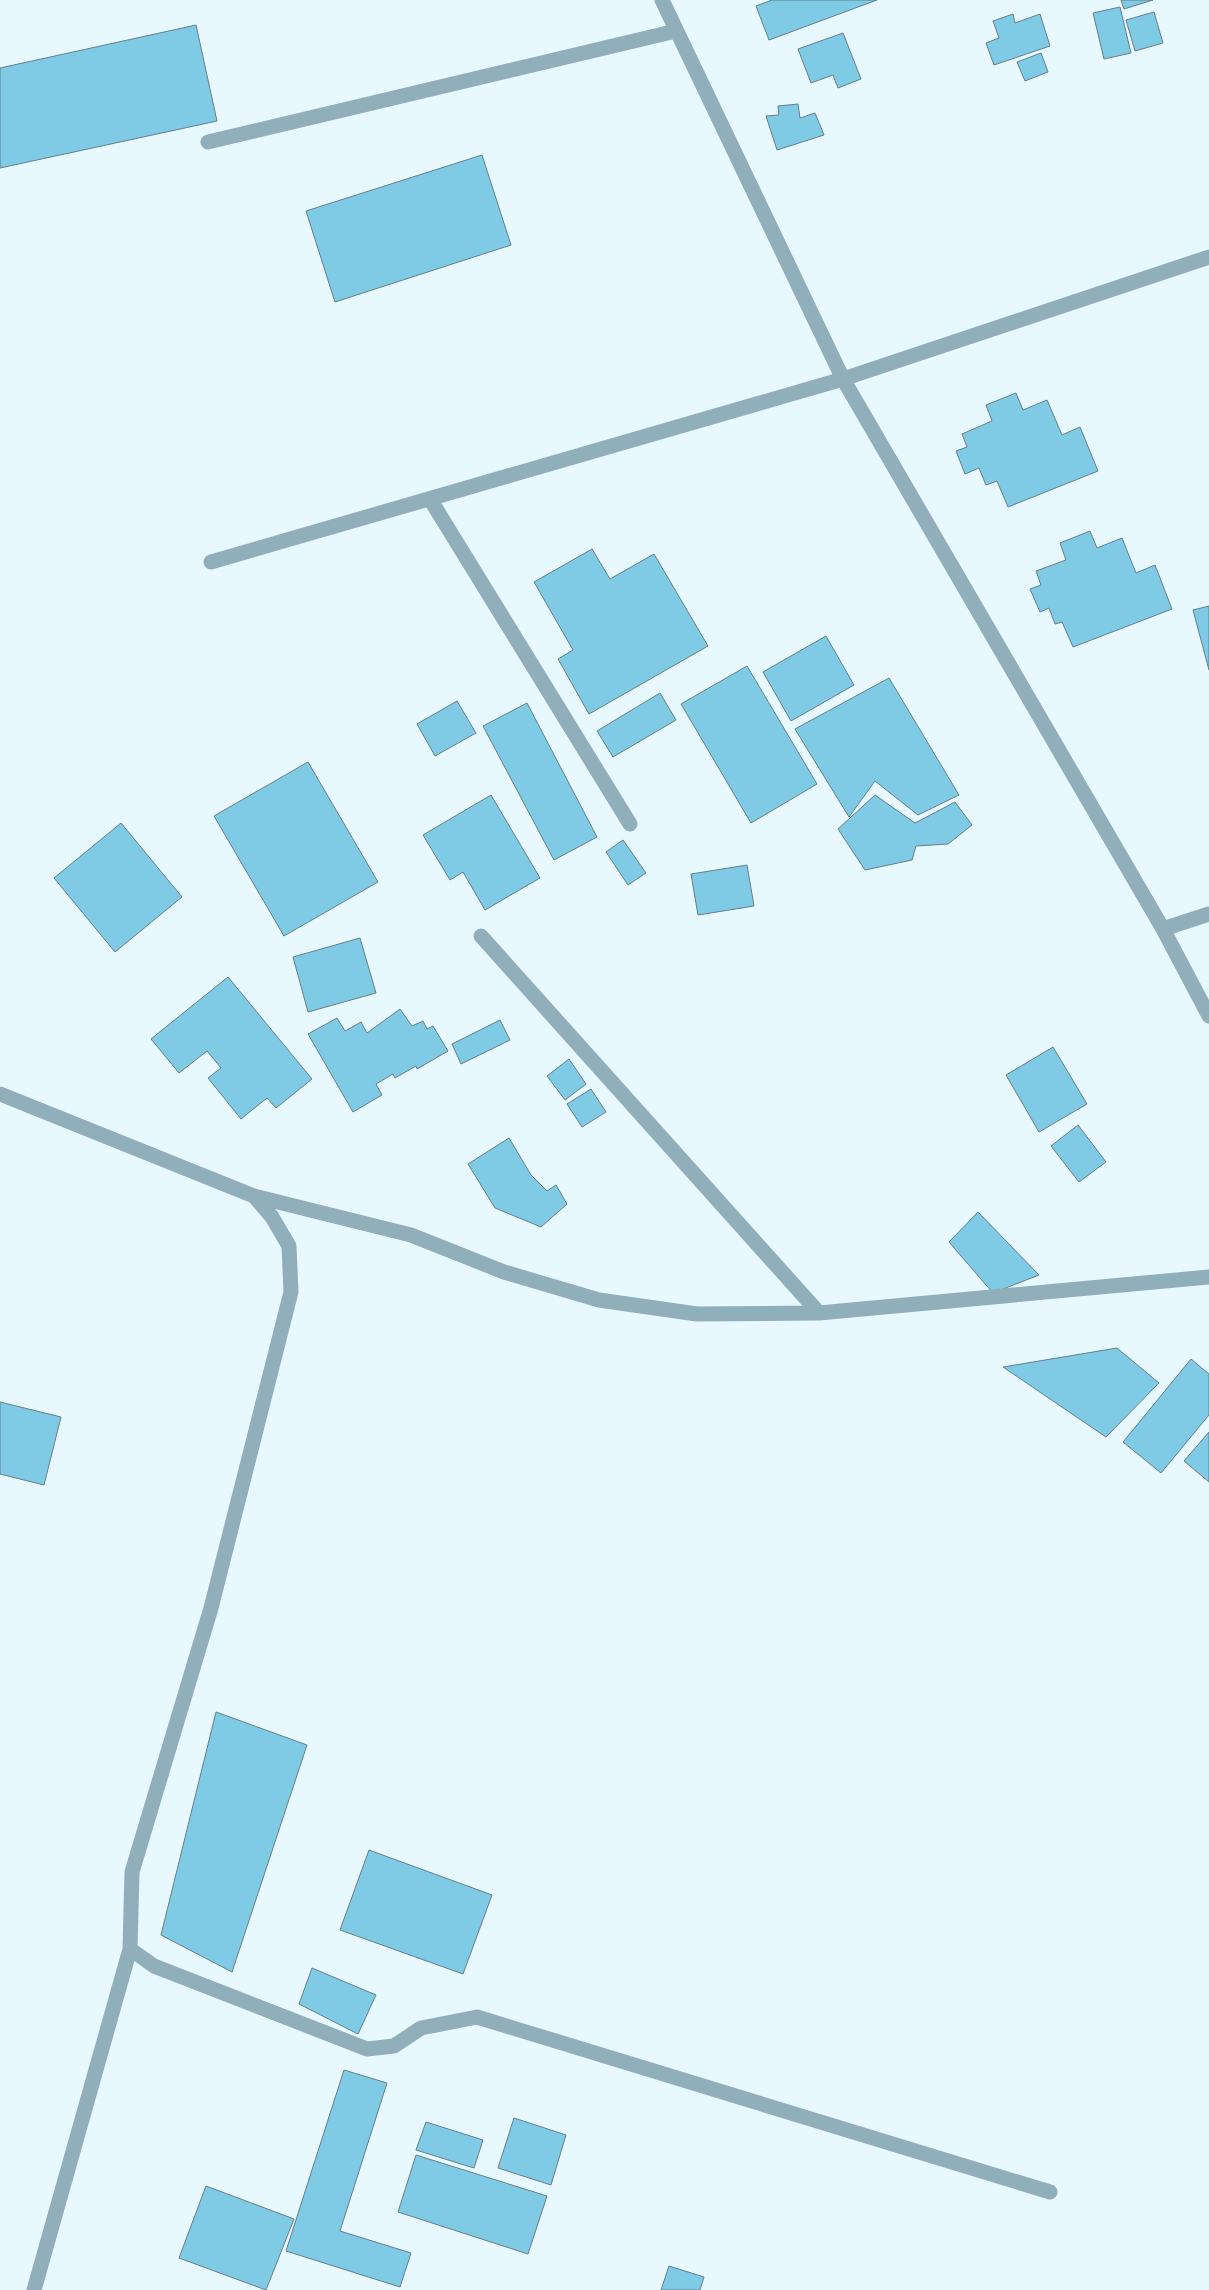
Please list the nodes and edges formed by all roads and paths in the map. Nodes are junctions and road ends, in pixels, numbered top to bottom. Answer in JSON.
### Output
{"nodes":[{"id":1,"x":662,"y":0,"type":"edge"},
{"id":2,"x":676,"y":31,"type":"junction"},
{"id":3,"x":208,"y":142,"type":"dead end"},
{"id":4,"x":1209,"y":257,"type":"edge"},
{"id":5,"x":843,"y":379,"type":"junction"},
{"id":6,"x":430,"y":499,"type":"junction"},
{"id":7,"x":211,"y":562,"type":"dead end"},
{"id":8,"x":630,"y":824,"type":"dead end"},
{"id":9,"x":1209,"y":914,"type":"edge"},
{"id":10,"x":1163,"y":929,"type":"junction"},
{"id":11,"x":481,"y":936,"type":"dead end"},
{"id":12,"x":1209,"y":1016,"type":"edge"},
{"id":13,"x":0,"y":1094,"type":"edge"},
{"id":14,"x":254,"y":1196,"type":"junction"},
{"id":15,"x":1209,"y":1277,"type":"edge"},
{"id":16,"x":819,"y":1313,"type":"junction"},
{"id":17,"x":130,"y":1949,"type":"junction"},
{"id":18,"x":1050,"y":2192,"type":"dead end"},
{"id":19,"x":34,"y":2290,"type":"edge"}],
"edges":[{"from":1,"to":2,"type":"street"},
{"from":2,"to":3,"type":"street"},
{"from":2,"to":5,"type":"street"},
{"from":4,"to":5,"type":"street"},
{"from":5,"to":6,"type":"street"},
{"from":5,"to":10,"type":"street"},
{"from":6,"to":7,"type":"street"},
{"from":6,"to":8,"type":"street"},
{"from":9,"to":10,"type":"street"},
{"from":10,"to":12,"type":"street"},
{"from":11,"to":16,"type":"street"},
{"from":13,"to":14,"type":"street"},
{"from":14,"to":16,"type":"street"},
{"from":14,"to":17,"type":"street"},
{"from":15,"to":16,"type":"street"},
{"from":17,"to":18,"type":"street"},
{"from":17,"to":19,"type":"street"}]}
